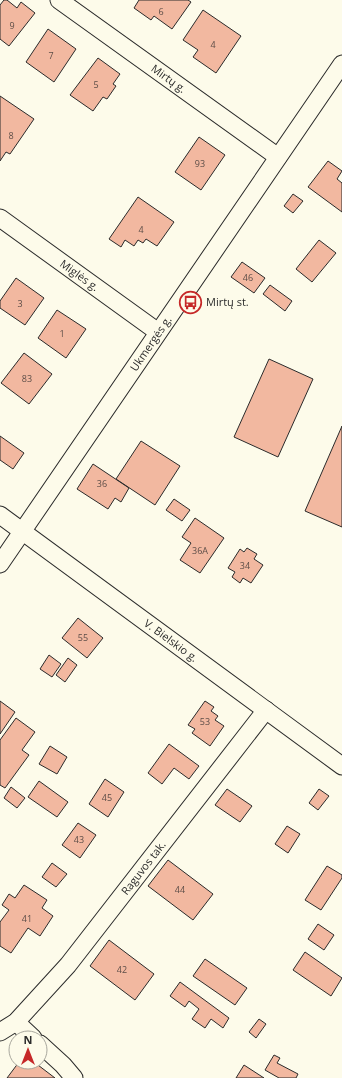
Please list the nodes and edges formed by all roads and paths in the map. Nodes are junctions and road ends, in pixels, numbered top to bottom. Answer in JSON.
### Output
{"nodes":[{"id":1,"x":59,"y":0,"type":"edge"},
{"id":2,"x":342,"y":64,"type":"edge"},
{"id":3,"x":278,"y":157,"type":"junction"},
{"id":4,"x":0,"y":218,"type":"edge"},
{"id":5,"x":158,"y":332,"type":"junction"},
{"id":6,"x":0,"y":515,"type":"edge"},
{"id":7,"x":22,"y":531,"type":"junction"},
{"id":8,"x":0,"y":564,"type":"edge"},
{"id":9,"x":266,"y":710,"type":"junction"},
{"id":10,"x":342,"y":766,"type":"edge"},
{"id":11,"x":16,"y":1022,"type":"junction"},
{"id":12,"x":24,"y":1030,"type":"edge"},
{"id":13,"x":0,"y":1032,"type":"edge"},
{"id":14,"x":48,"y":1051,"type":"edge"},
{"id":15,"x":74,"y":1078,"type":"edge"}],
"edges":[{"from":1,"to":3,"type":"street","name":"Mirtų g."},
{"from":2,"to":3,"type":"street","name":"Ukmergės g."},
{"from":3,"to":5,"type":"street","name":"Ukmergės g."},
{"from":4,"to":5,"type":"street","name":"Miglės g."},
{"from":5,"to":7,"type":"street","name":"Ukmergės g."},
{"from":6,"to":7,"type":"street","name":"V. Bielskio g."},
{"from":7,"to":8,"type":"street","name":"Ukmergės g."},
{"from":7,"to":9,"type":"street","name":"V. Bielskio g."},
{"from":9,"to":10,"type":"street","name":"V. Bielskio g."},
{"from":9,"to":11,"type":"street","name":"Raguvos tak."},
{"from":11,"to":12,"type":"street"},
{"from":11,"to":13,"type":"street","name":"Raguvos tak."},
{"from":14,"to":15,"type":"street"}]}
